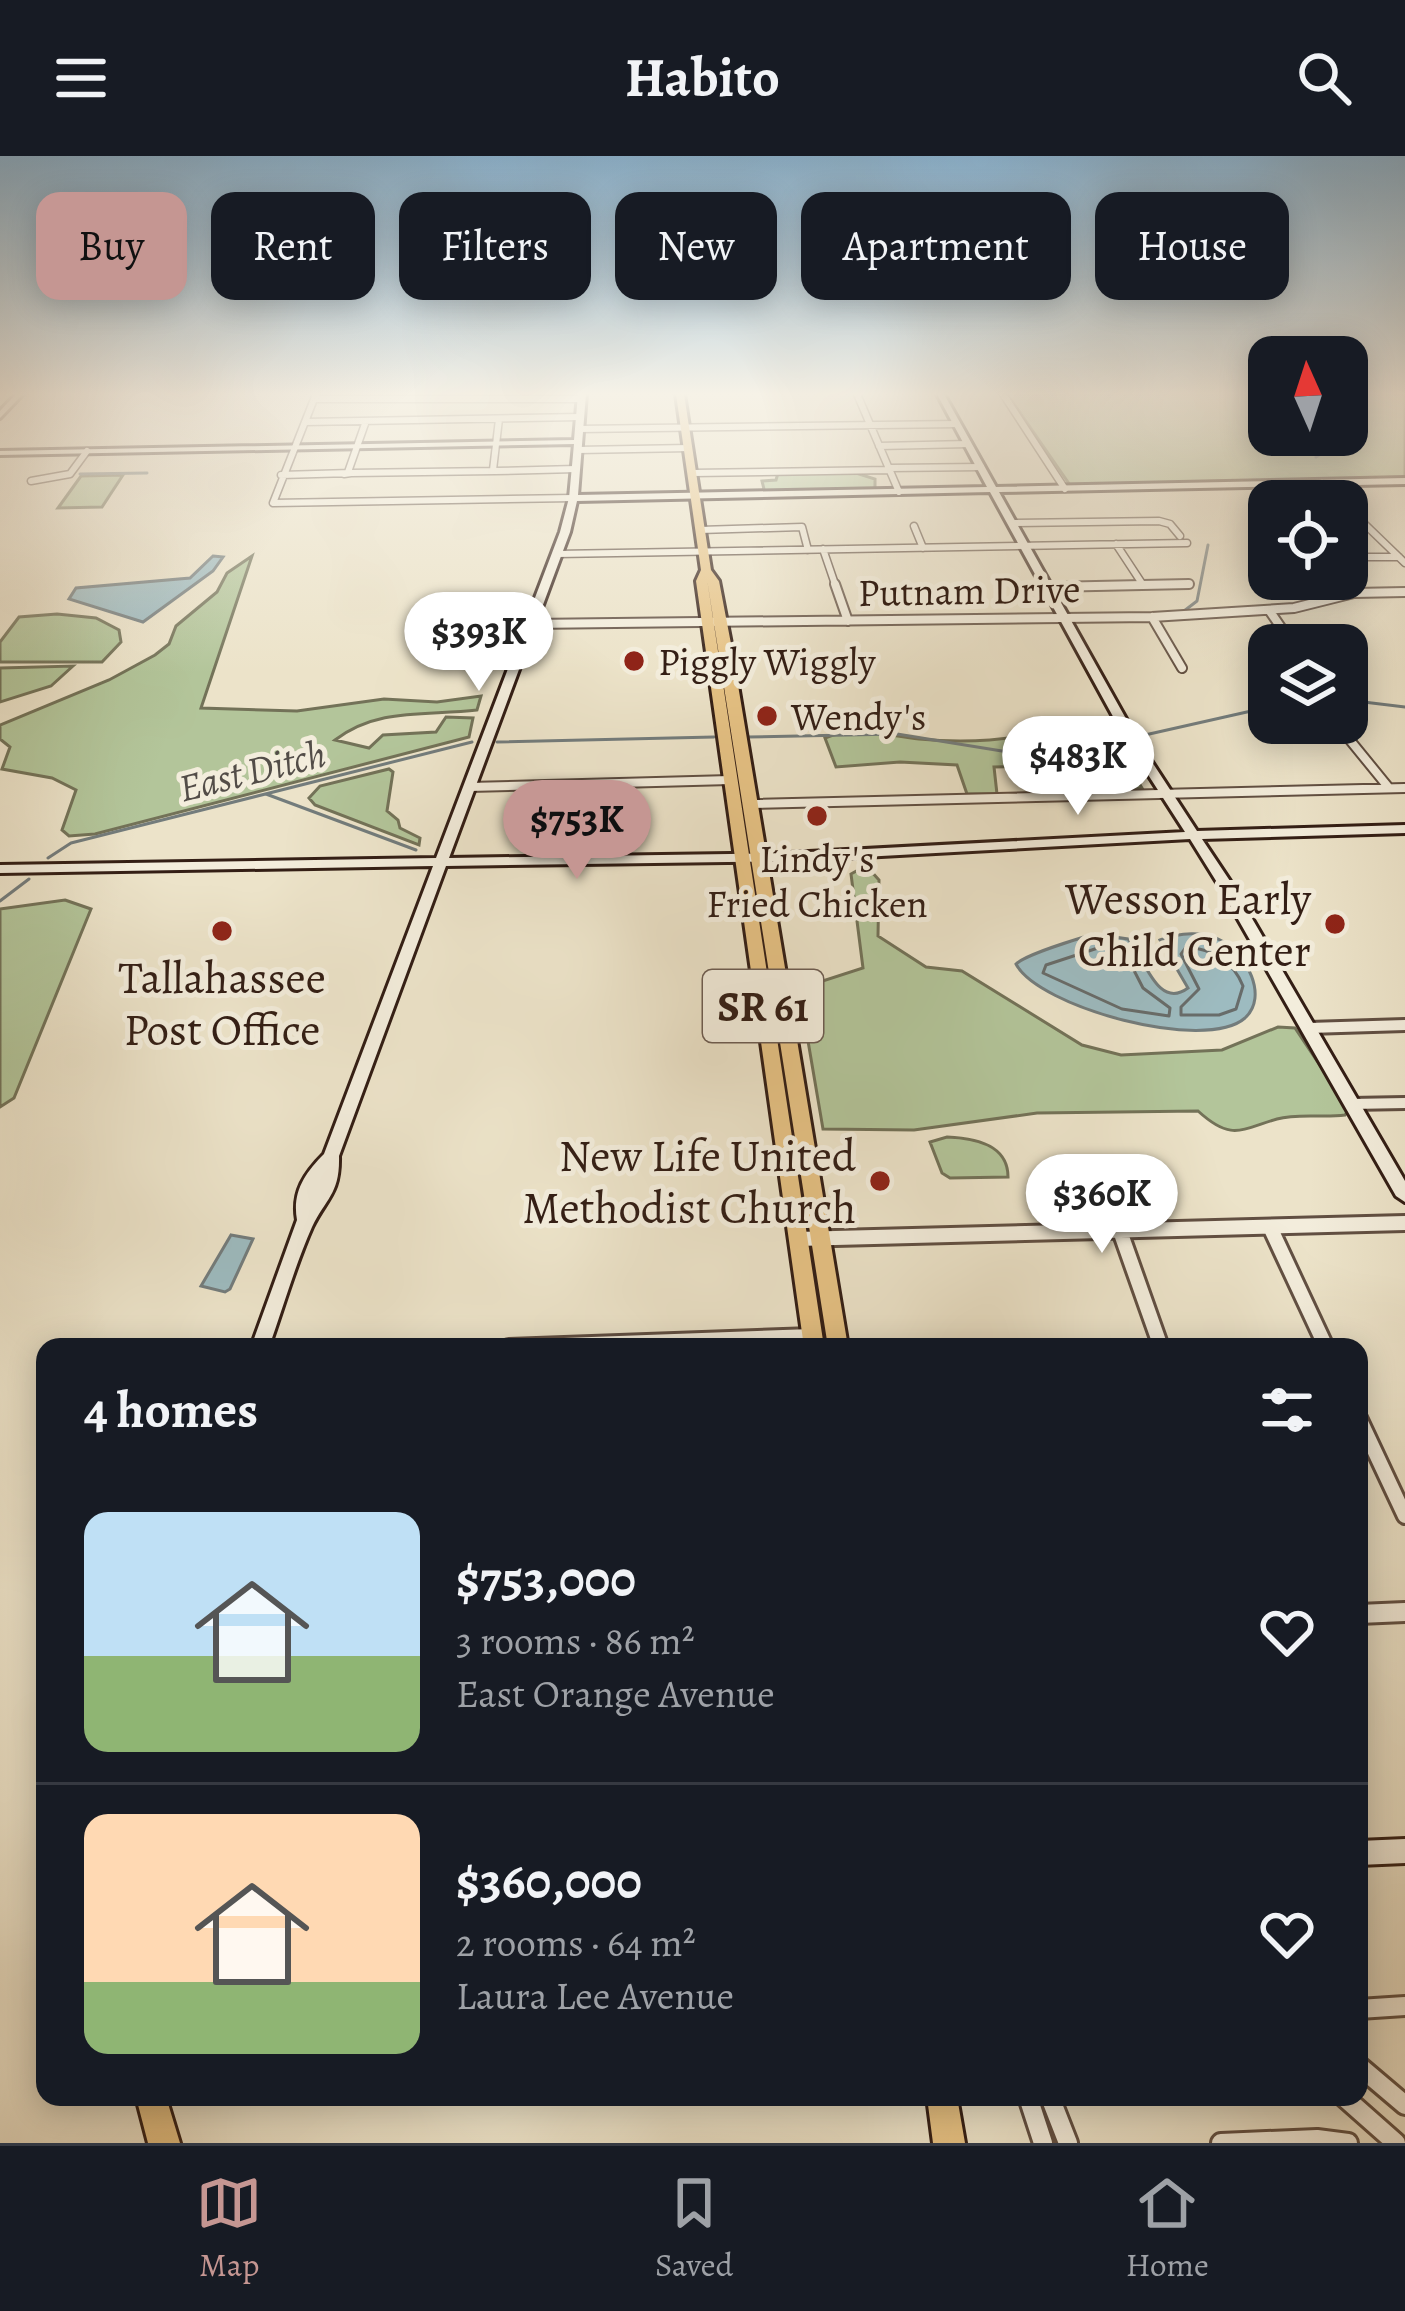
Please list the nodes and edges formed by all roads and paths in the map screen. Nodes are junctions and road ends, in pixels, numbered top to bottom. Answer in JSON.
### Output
{"nodes":[{"id":1,"x":277,"y":487,"type":"edge"},
{"id":2,"x":343,"y":487,"type":"edge"},
{"id":3,"x":491,"y":487,"type":"edge"},
{"id":4,"x":574,"y":487,"type":"edge"},
{"id":5,"x":694,"y":487,"type":"edge"},
{"id":6,"x":897,"y":487,"type":"edge"},
{"id":7,"x":992,"y":487,"type":"edge"},
{"id":8,"x":1162,"y":487,"type":"edge"},
{"id":9,"x":1065,"y":489,"type":"joint"},
{"id":10,"x":994,"y":490,"type":"junction"},
{"id":11,"x":899,"y":492,"type":"junction"},
{"id":12,"x":695,"y":495,"type":"junction"},
{"id":13,"x":573,"y":498,"type":"junction"},
{"id":14,"x":490,"y":500,"type":"junction"},
{"id":15,"x":338,"y":502,"type":"junction"},
{"id":16,"x":1013,"y":524,"type":"junction"},
{"id":17,"x":914,"y":526,"type":"dead end"},
{"id":18,"x":1368,"y":526,"type":"edge"},
{"id":19,"x":700,"y":530,"type":"junction"},
{"id":20,"x":1116,"y":544,"type":"junction"},
{"id":21,"x":1027,"y":546,"type":"junction"},
{"id":22,"x":923,"y":548,"type":"junction"},
{"id":23,"x":823,"y":549,"type":"junction"},
{"id":24,"x":808,"y":550,"type":"junction"},
{"id":25,"x":704,"y":552,"type":"junction"},
{"id":26,"x":557,"y":554,"type":"junction"},
{"id":27,"x":1401,"y":556,"type":"edge"},
{"id":28,"x":1368,"y":557,"type":"edge"},
{"id":29,"x":1189,"y":584,"type":"dead end"},
{"id":30,"x":1143,"y":585,"type":"junction"},
{"id":31,"x":1049,"y":586,"type":"junction"},
{"id":32,"x":1405,"y":592,"type":"edge"},
{"id":33,"x":1269,"y":610,"type":"junction"},
{"id":34,"x":1152,"y":617,"type":"junction"},
{"id":35,"x":1067,"y":619,"type":"junction"},
{"id":36,"x":714,"y":621,"type":"junction"},
{"id":37,"x":848,"y":621,"type":"junction"},
{"id":38,"x":1279,"y":624,"type":"edge"},
{"id":39,"x":530,"y":625,"type":"junction"},
{"id":40,"x":1182,"y":668,"type":"dead end"},
{"id":41,"x":1353,"y":744,"type":"edge"},
{"id":42,"x":735,"y":777,"type":"junction"},
{"id":43,"x":469,"y":787,"type":"junction"},
{"id":44,"x":1389,"y":788,"type":"junction"},
{"id":45,"x":1405,"y":788,"type":"edge"},
{"id":46,"x":1163,"y":794,"type":"junction"},
{"id":47,"x":750,"y":804,"type":"junction"},
{"id":48,"x":1405,"y":825,"type":"edge"},
{"id":49,"x":1189,"y":831,"type":"junction"},
{"id":50,"x":750,"y":855,"type":"junction"},
{"id":51,"x":442,"y":859,"type":"junction"},
{"id":52,"x":0,"y":869,"type":"edge"},
{"id":53,"x":1405,"y":1024,"type":"edge"},
{"id":54,"x":1309,"y":1028,"type":"junction"},
{"id":55,"x":1405,"y":1102,"type":"edge"},
{"id":56,"x":1352,"y":1104,"type":"junction"},
{"id":57,"x":1405,"y":1196,"type":"edge"},
{"id":58,"x":1405,"y":1223,"type":"edge"},
{"id":59,"x":1270,"y":1227,"type":"junction"},
{"id":60,"x":1120,"y":1231,"type":"junction"},
{"id":61,"x":820,"y":1238,"type":"junction"},
{"id":62,"x":797,"y":1239,"type":"junction"},
{"id":63,"x":263,"y":1338,"type":"edge"},
{"id":64,"x":812,"y":1338,"type":"edge"},
{"id":65,"x":837,"y":1338,"type":"edge"},
{"id":66,"x":1158,"y":1338,"type":"edge"},
{"id":67,"x":1322,"y":1338,"type":"edge"},
{"id":68,"x":1368,"y":1437,"type":"edge"},
{"id":69,"x":1405,"y":1516,"type":"edge"},
{"id":70,"x":1405,"y":1612,"type":"edge"},
{"id":71,"x":1368,"y":1614,"type":"edge"},
{"id":72,"x":1405,"y":1851,"type":"edge"},
{"id":73,"x":1368,"y":1853,"type":"edge"},
{"id":74,"x":1405,"y":2006,"type":"edge"},
{"id":75,"x":1368,"y":2008,"type":"edge"},
{"id":76,"x":1368,"y":2074,"type":"edge"},
{"id":77,"x":1405,"y":2105,"type":"edge"},
{"id":78,"x":154,"y":2106,"type":"edge"},
{"id":79,"x":943,"y":2106,"type":"edge"},
{"id":80,"x":1031,"y":2106,"type":"edge"},
{"id":81,"x":1054,"y":2106,"type":"edge"},
{"id":82,"x":1354,"y":2106,"type":"edge"},
{"id":83,"x":164,"y":2143,"type":"edge"},
{"id":84,"x":949,"y":2143,"type":"edge"},
{"id":85,"x":1043,"y":2143,"type":"edge"},
{"id":86,"x":1068,"y":2143,"type":"edge"},
{"id":87,"x":1221,"y":2143,"type":"edge"},
{"id":88,"x":1348,"y":2143,"type":"edge"},
{"id":89,"x":1396,"y":2143,"type":"edge"}],
"edges":[{"from":1,"to":15,"type":"street"},
{"from":2,"to":15,"type":"street"},
{"from":3,"to":14,"type":"street"},
{"from":4,"to":13,"type":"main road"},
{"from":5,"to":12,"type":"main road","number":"SR 61"},
{"from":6,"to":11,"type":"street"},
{"from":7,"to":10,"type":"main road"},
{"from":8,"to":9,"type":"main road"},
{"from":9,"to":10,"type":"main road"},
{"from":10,"to":11,"type":"main road"},
{"from":10,"to":16,"type":"main road"},
{"from":11,"to":12,"type":"main road"},
{"from":12,"to":13,"type":"main road"},
{"from":12,"to":19,"type":"main road","number":"SR 61"},
{"from":13,"to":14,"type":"street"},
{"from":13,"to":26,"type":"main road"},
{"from":14,"to":15,"type":"street"},
{"from":16,"to":20,"type":"street"},
{"from":16,"to":21,"type":"main road"},
{"from":17,"to":22,"type":"street"},
{"from":18,"to":27,"type":"street"},
{"from":19,"to":24,"type":"street"},
{"from":19,"to":25,"type":"main road","number":"SR 61"},
{"from":20,"to":21,"type":"street"},
{"from":20,"to":30,"type":"street"},
{"from":21,"to":22,"type":"street"},
{"from":21,"to":31,"type":"main road"},
{"from":22,"to":23,"type":"street"},
{"from":23,"to":24,"type":"street"},
{"from":23,"to":37,"type":"street"},
{"from":24,"to":25,"type":"street"},
{"from":25,"to":26,"type":"street"},
{"from":25,"to":36,"type":"main road","number":"SR 61"},
{"from":26,"to":39,"type":"main road"},
{"from":27,"to":28,"type":"street"},
{"from":29,"to":30,"type":"street"},
{"from":30,"to":31,"type":"street"},
{"from":31,"to":35,"type":"main road"},
{"from":32,"to":33,"type":"street","name":"Putnam Drive"},
{"from":33,"to":34,"type":"street","name":"Putnam Drive"},
{"from":33,"to":38,"type":"street"},
{"from":34,"to":35,"type":"street","name":"Putnam Drive"},
{"from":34,"to":40,"type":"street"},
{"from":35,"to":37,"type":"street","name":"Putnam Drive"},
{"from":35,"to":46,"type":"main road"},
{"from":36,"to":37,"type":"street","name":"Putnam Drive"},
{"from":36,"to":39,"type":"street","name":"Putnam Drive"},
{"from":36,"to":42,"type":"main road","number":"SR 61"},
{"from":39,"to":43,"type":"main road"},
{"from":41,"to":44,"type":"street"},
{"from":42,"to":43,"type":"street"},
{"from":42,"to":47,"type":"main road","number":"SR 61"},
{"from":42,"to":50,"type":"main road","number":"SR 61"},
{"from":43,"to":51,"type":"main road"},
{"from":44,"to":45,"type":"street"},
{"from":44,"to":46,"type":"street"},
{"from":46,"to":47,"type":"street"},
{"from":46,"to":49,"type":"main road"},
{"from":47,"to":50,"type":"main road","number":"SR 61"},
{"from":48,"to":49,"type":"main road"},
{"from":49,"to":50,"type":"main road"},
{"from":49,"to":54,"type":"main road"},
{"from":50,"to":51,"type":"main road"},
{"from":50,"to":61,"type":"main road","number":"SR 61"},
{"from":50,"to":62,"type":"main road","number":"SR 61"},
{"from":51,"to":52,"type":"main road"},
{"from":51,"to":63,"type":"main road"},
{"from":53,"to":54,"type":"street"},
{"from":54,"to":56,"type":"main road"},
{"from":55,"to":56,"type":"street"},
{"from":56,"to":57,"type":"main road"},
{"from":58,"to":59,"type":"street"},
{"from":59,"to":60,"type":"street"},
{"from":59,"to":67,"type":"street"},
{"from":60,"to":61,"type":"street"},
{"from":60,"to":66,"type":"street"},
{"from":61,"to":62,"type":"street"},
{"from":61,"to":65,"type":"main road","number":"SR 61"},
{"from":62,"to":64,"type":"main road","number":"SR 61"},
{"from":68,"to":69,"type":"street"},
{"from":70,"to":71,"type":"street"},
{"from":72,"to":73,"type":"main road"},
{"from":74,"to":75,"type":"street"},
{"from":76,"to":77,"type":"street"},
{"from":78,"to":83,"type":"main road"},
{"from":79,"to":84,"type":"main road"},
{"from":80,"to":85,"type":"street"},
{"from":81,"to":86,"type":"street"},
{"from":82,"to":89,"type":"street"},
{"from":87,"to":88,"type":"street"}]}
